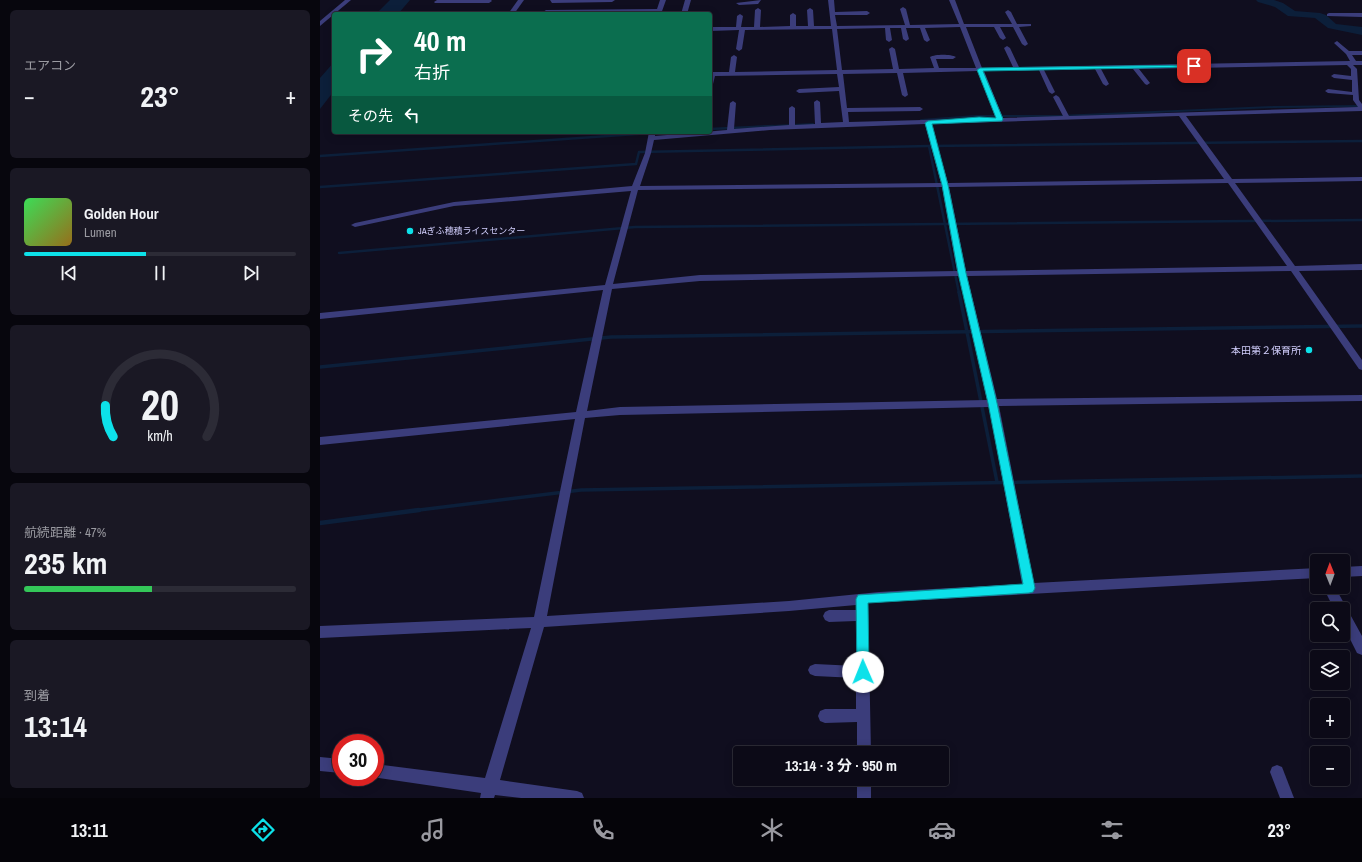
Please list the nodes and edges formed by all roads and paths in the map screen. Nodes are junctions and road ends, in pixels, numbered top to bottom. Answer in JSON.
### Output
{"nodes":[{"id":1,"x":348,"y":0,"type":"edge"},
{"id":2,"x":521,"y":0,"type":"edge"},
{"id":3,"x":552,"y":0,"type":"edge"},
{"id":4,"x":612,"y":0,"type":"edge"},
{"id":5,"x":663,"y":0,"type":"edge"},
{"id":6,"x":688,"y":0,"type":"edge"},
{"id":7,"x":758,"y":0,"type":"edge"},
{"id":8,"x":831,"y":0,"type":"edge"},
{"id":9,"x":952,"y":0,"type":"edge"},
{"id":10,"x":438,"y":1,"type":"edge"},
{"id":11,"x":489,"y":1,"type":"edge"},
{"id":12,"x":739,"y":3,"type":"dead end"},
{"id":13,"x":903,"y":8,"type":"dead end"},
{"id":14,"x":758,"y":10,"type":"dead end"},
{"id":15,"x":810,"y":10,"type":"dead end"},
{"id":16,"x":334,"y":12,"type":"edge"},
{"id":17,"x":432,"y":12,"type":"edge"},
{"id":18,"x":481,"y":12,"type":"edge"},
{"id":19,"x":512,"y":12,"type":"edge"},
{"id":20,"x":546,"y":12,"type":"edge"},
{"id":21,"x":659,"y":12,"type":"edge"},
{"id":22,"x":685,"y":12,"type":"edge"},
{"id":23,"x":1008,"y":12,"type":"dead end"},
{"id":24,"x":867,"y":13,"type":"dead end"},
{"id":25,"x":832,"y":14,"type":"junction"},
{"id":26,"x":793,"y":15,"type":"dead end"},
{"id":27,"x":1362,"y":15,"type":"edge"},
{"id":28,"x":320,"y":16,"type":"edge"},
{"id":29,"x":330,"y":16,"type":"joint"},
{"id":30,"x":740,"y":16,"type":"dead end"},
{"id":31,"x":1330,"y":16,"type":"dead end"},
{"id":32,"x":320,"y":24,"type":"edge"},
{"id":33,"x":962,"y":25,"type":"junction"},
{"id":34,"x":996,"y":25,"type":"junction"},
{"id":35,"x":1014,"y":25,"type":"junction"},
{"id":36,"x":1029,"y":25,"type":"dead end"},
{"id":37,"x":905,"y":26,"type":"junction"},
{"id":38,"x":922,"y":26,"type":"junction"},
{"id":39,"x":887,"y":27,"type":"junction"},
{"id":40,"x":793,"y":28,"type":"junction"},
{"id":41,"x":811,"y":28,"type":"junction"},
{"id":42,"x":834,"y":28,"type":"junction"},
{"id":43,"x":712,"y":29,"type":"edge"},
{"id":44,"x":740,"y":29,"type":"junction"},
{"id":45,"x":757,"y":29,"type":"junction"},
{"id":46,"x":1003,"y":38,"type":"dead end"},
{"id":47,"x":889,"y":40,"type":"dead end"},
{"id":48,"x":906,"y":40,"type":"dead end"},
{"id":49,"x":927,"y":40,"type":"dead end"},
{"id":50,"x":1337,"y":43,"type":"dead end"},
{"id":51,"x":1025,"y":44,"type":"dead end"},
{"id":52,"x":739,"y":48,"type":"dead end"},
{"id":53,"x":1007,"y":48,"type":"dead end"},
{"id":54,"x":892,"y":49,"type":"dead end"},
{"id":55,"x":1348,"y":53,"type":"junction"},
{"id":56,"x":1362,"y":53,"type":"edge"},
{"id":57,"x":734,"y":57,"type":"dead end"},
{"id":58,"x":953,"y":57,"type":"dead end"},
{"id":59,"x":1362,"y":63,"type":"edge"},
{"id":60,"x":1351,"y":64,"type":"junction"},
{"id":61,"x":1135,"y":67,"type":"junction"},
{"id":62,"x":1097,"y":68,"type":"junction"},
{"id":63,"x":1017,"y":69,"type":"junction"},
{"id":64,"x":1041,"y":69,"type":"junction"},
{"id":65,"x":937,"y":70,"type":"junction"},
{"id":66,"x":980,"y":70,"type":"junction"},
{"id":67,"x":898,"y":71,"type":"junction"},
{"id":68,"x":840,"y":72,"type":"junction"},
{"id":69,"x":732,"y":73,"type":"junction"},
{"id":70,"x":712,"y":74,"type":"edge"},
{"id":71,"x":1334,"y":76,"type":"dead end"},
{"id":72,"x":1354,"y":78,"type":"junction"},
{"id":73,"x":1147,"y":83,"type":"dead end"},
{"id":74,"x":1106,"y":84,"type":"dead end"},
{"id":75,"x":799,"y":90,"type":"dead end"},
{"id":76,"x":842,"y":90,"type":"junction"},
{"id":77,"x":1328,"y":91,"type":"dead end"},
{"id":78,"x":1356,"y":94,"type":"junction"},
{"id":79,"x":905,"y":95,"type":"dead end"},
{"id":80,"x":817,"y":102,"type":"dead end"},
{"id":81,"x":733,"y":103,"type":"dead end"},
{"id":82,"x":1361,"y":107,"type":"edge"},
{"id":83,"x":792,"y":108,"type":"dead end"},
{"id":84,"x":920,"y":109,"type":"dead end"},
{"id":85,"x":844,"y":110,"type":"junction"},
{"id":86,"x":1181,"y":114,"type":"junction"},
{"id":87,"x":1067,"y":118,"type":"junction"},
{"id":88,"x":1000,"y":119,"type":"junction"},
{"id":89,"x":928,"y":123,"type":"junction"},
{"id":90,"x":846,"y":124,"type":"junction"},
{"id":91,"x":818,"y":126,"type":"junction"},
{"id":92,"x":792,"y":127,"type":"junction"},
{"id":93,"x":730,"y":131,"type":"junction"},
{"id":94,"x":712,"y":132,"type":"edge"},
{"id":95,"x":671,"y":134,"type":"edge"},
{"id":96,"x":651,"y":135,"type":"edge"},
{"id":97,"x":1362,"y":179,"type":"edge"},
{"id":98,"x":1229,"y":180,"type":"junction"},
{"id":99,"x":945,"y":185,"type":"junction"},
{"id":100,"x":635,"y":188,"type":"junction"},
{"id":101,"x":355,"y":225,"type":"dead end"},
{"id":102,"x":1362,"y":267,"type":"edge"},
{"id":103,"x":1293,"y":268,"type":"junction"},
{"id":104,"x":962,"y":273,"type":"junction"},
{"id":105,"x":608,"y":288,"type":"junction"},
{"id":106,"x":320,"y":316,"type":"edge"},
{"id":107,"x":1362,"y":367,"type":"edge"},
{"id":108,"x":1362,"y":398,"type":"edge"},
{"id":109,"x":993,"y":403,"type":"junction"},
{"id":110,"x":581,"y":414,"type":"junction"},
{"id":111,"x":320,"y":441,"type":"edge"},
{"id":112,"x":1362,"y":571,"type":"edge"},
{"id":113,"x":1350,"y":572,"type":"edge"},
{"id":114,"x":1310,"y":573,"type":"edge"},
{"id":115,"x":1029,"y":588,"type":"junction"},
{"id":116,"x":862,"y":599,"type":"junction"},
{"id":117,"x":862,"y":615,"type":"junction"},
{"id":118,"x":829,"y":616,"type":"dead end"},
{"id":119,"x":539,"y":622,"type":"junction"},
{"id":120,"x":1350,"y":626,"type":"edge"},
{"id":121,"x":320,"y":632,"type":"edge"},
{"id":122,"x":1362,"y":649,"type":"edge"},
{"id":123,"x":816,"y":670,"type":"dead end"},
{"id":124,"x":863,"y":672,"type":"junction"},
{"id":125,"x":864,"y":715,"type":"junction"},
{"id":126,"x":825,"y":716,"type":"dead end"},
{"id":127,"x":864,"y":746,"type":"edge"},
{"id":128,"x":320,"y":764,"type":"edge"},
{"id":129,"x":332,"y":765,"type":"edge"},
{"id":130,"x":1277,"y":772,"type":"dead end"},
{"id":131,"x":384,"y":773,"type":"edge"},
{"id":132,"x":864,"y":786,"type":"edge"},
{"id":133,"x":489,"y":793,"type":"edge"},
{"id":134,"x":577,"y":798,"type":"edge"},
{"id":135,"x":864,"y":798,"type":"edge"},
{"id":136,"x":1287,"y":798,"type":"edge"}],
"edges":[{"from":1,"to":16,"type":"street"},
{"from":2,"to":19,"type":"street"},
{"from":3,"to":4,"type":"street"},
{"from":3,"to":20,"type":"street"},
{"from":5,"to":21,"type":"street"},
{"from":6,"to":22,"type":"street"},
{"from":7,"to":12,"type":"street"},
{"from":8,"to":25,"type":"street"},
{"from":9,"to":33,"type":"street"},
{"from":10,"to":11,"type":"street"},
{"from":10,"to":17,"type":"street"},
{"from":11,"to":18,"type":"street"},
{"from":13,"to":37,"type":"street"},
{"from":14,"to":45,"type":"street"},
{"from":15,"to":41,"type":"street"},
{"from":23,"to":35,"type":"street"},
{"from":24,"to":25,"type":"street"},
{"from":25,"to":42,"type":"street"},
{"from":26,"to":40,"type":"street"},
{"from":27,"to":31,"type":"street"},
{"from":28,"to":29,"type":"street"},
{"from":29,"to":32,"type":"street"},
{"from":30,"to":44,"type":"street"},
{"from":33,"to":34,"type":"street"},
{"from":33,"to":38,"type":"street"},
{"from":33,"to":66,"type":"street"},
{"from":34,"to":35,"type":"street"},
{"from":34,"to":46,"type":"street"},
{"from":35,"to":36,"type":"street"},
{"from":35,"to":51,"type":"street"},
{"from":37,"to":38,"type":"street"},
{"from":37,"to":39,"type":"street"},
{"from":37,"to":48,"type":"street"},
{"from":38,"to":49,"type":"street"},
{"from":39,"to":42,"type":"street"},
{"from":39,"to":47,"type":"street"},
{"from":40,"to":41,"type":"street"},
{"from":40,"to":45,"type":"street"},
{"from":41,"to":42,"type":"street"},
{"from":42,"to":68,"type":"street"},
{"from":43,"to":44,"type":"street"},
{"from":44,"to":45,"type":"street"},
{"from":44,"to":52,"type":"street"},
{"from":50,"to":55,"type":"street"},
{"from":53,"to":63,"type":"street"},
{"from":54,"to":67,"type":"street"},
{"from":55,"to":56,"type":"street"},
{"from":55,"to":60,"type":"street"},
{"from":57,"to":69,"type":"street"},
{"from":58,"to":65,"type":"street"},
{"from":59,"to":60,"type":"street"},
{"from":60,"to":61,"type":"street"},
{"from":60,"to":72,"type":"street"},
{"from":61,"to":62,"type":"street"},
{"from":61,"to":73,"type":"street"},
{"from":62,"to":64,"type":"street"},
{"from":62,"to":74,"type":"street"},
{"from":63,"to":64,"type":"street"},
{"from":63,"to":66,"type":"street"},
{"from":64,"to":87,"type":"street"},
{"from":65,"to":66,"type":"street"},
{"from":65,"to":67,"type":"street"},
{"from":66,"to":88,"type":"street"},
{"from":67,"to":68,"type":"street"},
{"from":67,"to":79,"type":"street"},
{"from":68,"to":69,"type":"street"},
{"from":68,"to":76,"type":"street"},
{"from":69,"to":70,"type":"street"},
{"from":71,"to":72,"type":"street"},
{"from":72,"to":78,"type":"street"},
{"from":75,"to":76,"type":"street"},
{"from":76,"to":85,"type":"street"},
{"from":77,"to":78,"type":"street"},
{"from":78,"to":82,"type":"street"},
{"from":80,"to":91,"type":"street"},
{"from":81,"to":93,"type":"street"},
{"from":82,"to":86,"type":"street"},
{"from":83,"to":92,"type":"street"},
{"from":84,"to":85,"type":"street"},
{"from":85,"to":90,"type":"street"},
{"from":86,"to":87,"type":"street"},
{"from":86,"to":98,"type":"street"},
{"from":87,"to":88,"type":"street"},
{"from":88,"to":89,"type":"street"},
{"from":89,"to":90,"type":"street"},
{"from":89,"to":99,"type":"street"},
{"from":90,"to":91,"type":"street"},
{"from":91,"to":92,"type":"street"},
{"from":92,"to":93,"type":"street"},
{"from":93,"to":94,"type":"street"},
{"from":95,"to":96,"type":"street"},
{"from":96,"to":100,"type":"street"},
{"from":97,"to":98,"type":"street"},
{"from":98,"to":99,"type":"street"},
{"from":98,"to":103,"type":"street"},
{"from":99,"to":100,"type":"street"},
{"from":99,"to":104,"type":"street"},
{"from":100,"to":101,"type":"street"},
{"from":100,"to":105,"type":"street"},
{"from":102,"to":103,"type":"street"},
{"from":103,"to":104,"type":"street"},
{"from":103,"to":107,"type":"street"},
{"from":104,"to":105,"type":"street"},
{"from":104,"to":109,"type":"street"},
{"from":105,"to":106,"type":"street"},
{"from":105,"to":110,"type":"street"},
{"from":108,"to":109,"type":"street"},
{"from":109,"to":110,"type":"street"},
{"from":109,"to":115,"type":"street"},
{"from":110,"to":111,"type":"street"},
{"from":110,"to":119,"type":"street"},
{"from":112,"to":113,"type":"street"},
{"from":114,"to":115,"type":"street"},
{"from":115,"to":116,"type":"street"},
{"from":116,"to":117,"type":"street"},
{"from":116,"to":119,"type":"street"},
{"from":117,"to":118,"type":"street"},
{"from":117,"to":124,"type":"street"},
{"from":119,"to":121,"type":"street"},
{"from":119,"to":133,"type":"street"},
{"from":120,"to":122,"type":"street"},
{"from":123,"to":124,"type":"street"},
{"from":124,"to":125,"type":"street"},
{"from":125,"to":126,"type":"street"},
{"from":125,"to":127,"type":"street"},
{"from":128,"to":129,"type":"street"},
{"from":130,"to":136,"type":"street"},
{"from":131,"to":133,"type":"street"},
{"from":132,"to":135,"type":"street"},
{"from":133,"to":134,"type":"street"}]}
